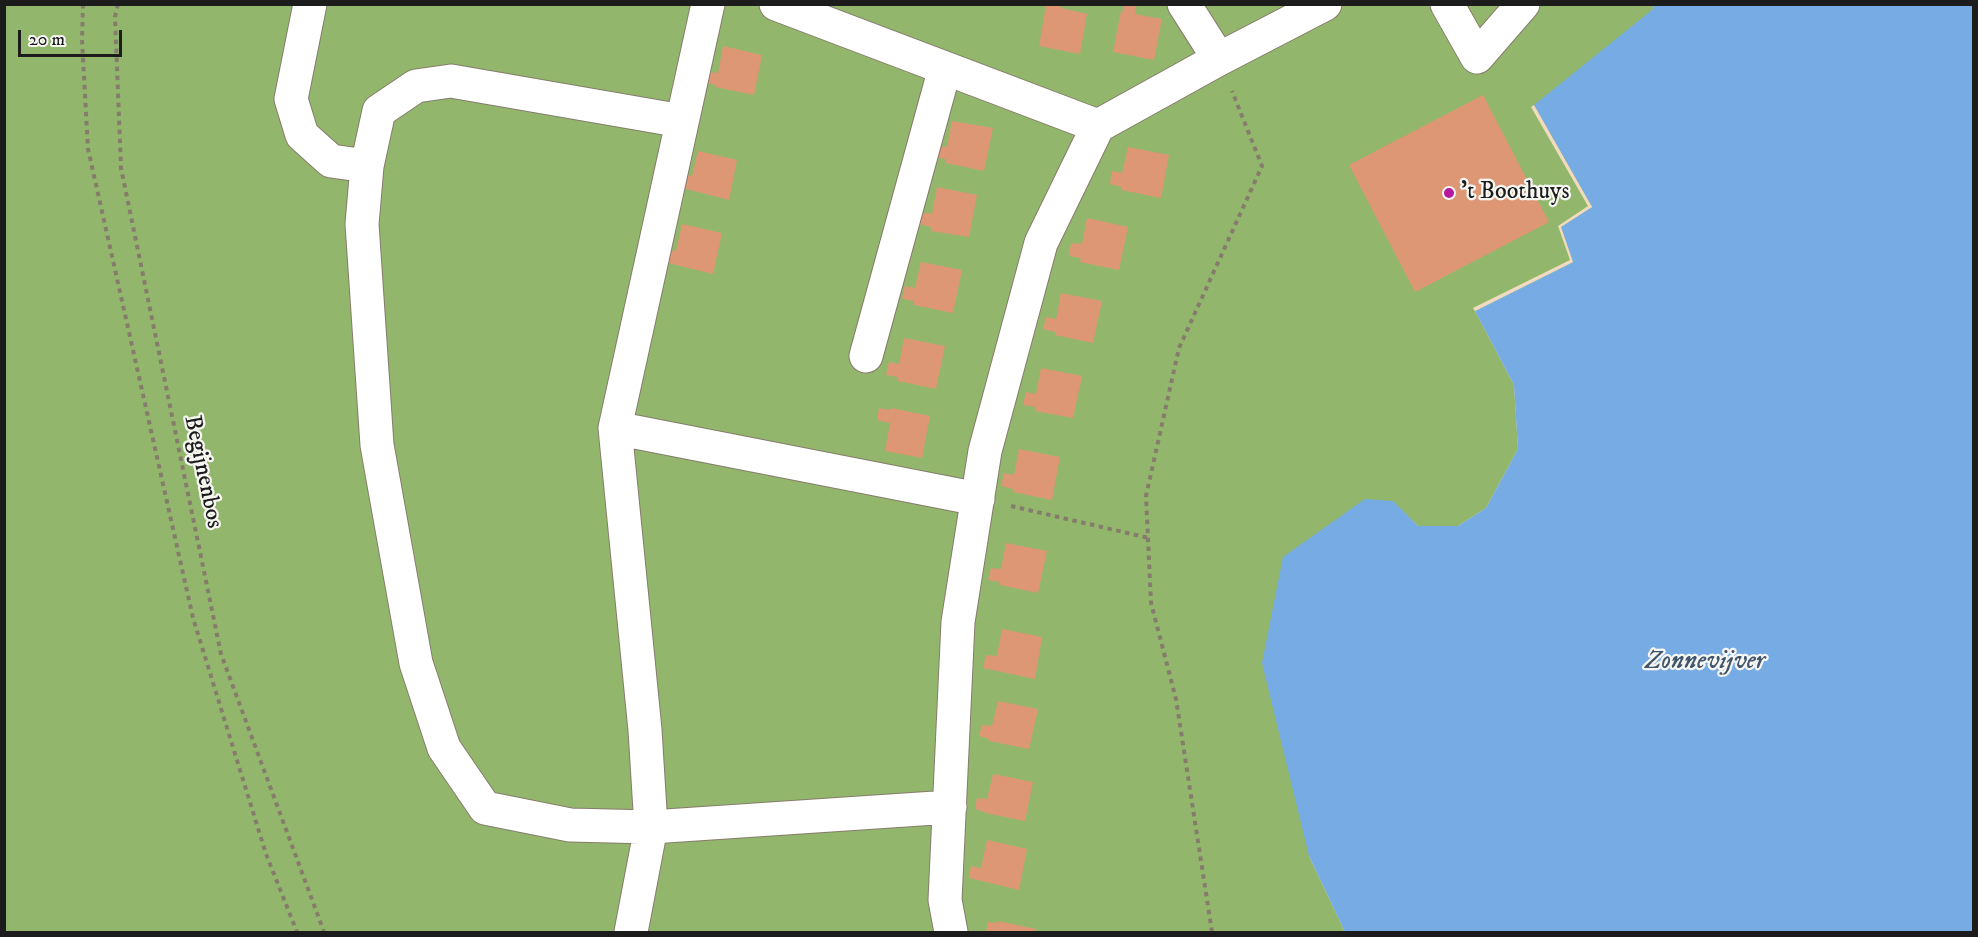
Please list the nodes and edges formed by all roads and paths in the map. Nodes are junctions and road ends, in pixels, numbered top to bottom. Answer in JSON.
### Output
{"nodes":[{"id":1,"x":83,"y":4,"type":"edge"},
{"id":2,"x":118,"y":4,"type":"edge"},
{"id":3,"x":310,"y":4,"type":"edge"},
{"id":4,"x":708,"y":4,"type":"edge"},
{"id":5,"x":776,"y":4,"type":"edge"},
{"id":6,"x":1184,"y":4,"type":"edge"},
{"id":7,"x":1325,"y":4,"type":"edge"},
{"id":8,"x":1446,"y":4,"type":"edge"},
{"id":9,"x":1523,"y":4,"type":"edge"},
{"id":10,"x":1219,"y":58,"type":"junction"},
{"id":11,"x":945,"y":68,"type":"junction"},
{"id":12,"x":682,"y":121,"type":"junction"},
{"id":13,"x":1098,"y":126,"type":"junction"},
{"id":14,"x":367,"y":166,"type":"junction"},
{"id":15,"x":866,"y":356,"type":"dead end"},
{"id":16,"x":615,"y":428,"type":"junction"},
{"id":17,"x":978,"y":499,"type":"junction"},
{"id":18,"x":1149,"y":538,"type":"junction"},
{"id":19,"x":950,"y":807,"type":"junction"},
{"id":20,"x":651,"y":826,"type":"junction"},
{"id":21,"x":297,"y":933,"type":"edge"},
{"id":22,"x":324,"y":933,"type":"edge"},
{"id":23,"x":631,"y":933,"type":"edge"},
{"id":24,"x":951,"y":933,"type":"edge"},
{"id":25,"x":1212,"y":933,"type":"edge"}],
"edges":[{"from":1,"to":21,"type":"path"},
{"from":2,"to":22,"type":"path","name":"Begijnenbos"},
{"from":3,"to":14,"type":"lane"},
{"from":4,"to":12,"type":"lane"},
{"from":5,"to":11,"type":"lane"},
{"from":6,"to":10,"type":"lane"},
{"from":7,"to":10,"type":"lane"},
{"from":8,"to":9,"type":"lane"},
{"from":10,"to":13,"type":"lane"},
{"from":10,"to":18,"type":"path"},
{"from":11,"to":13,"type":"lane"},
{"from":11,"to":15,"type":"lane"},
{"from":12,"to":14,"type":"lane"},
{"from":12,"to":16,"type":"lane"},
{"from":13,"to":17,"type":"lane"},
{"from":14,"to":20,"type":"lane"},
{"from":16,"to":17,"type":"lane"},
{"from":16,"to":20,"type":"lane"},
{"from":17,"to":18,"type":"path"},
{"from":17,"to":19,"type":"lane"},
{"from":18,"to":25,"type":"path"},
{"from":19,"to":20,"type":"lane"},
{"from":19,"to":24,"type":"lane"},
{"from":20,"to":23,"type":"lane"}]}
